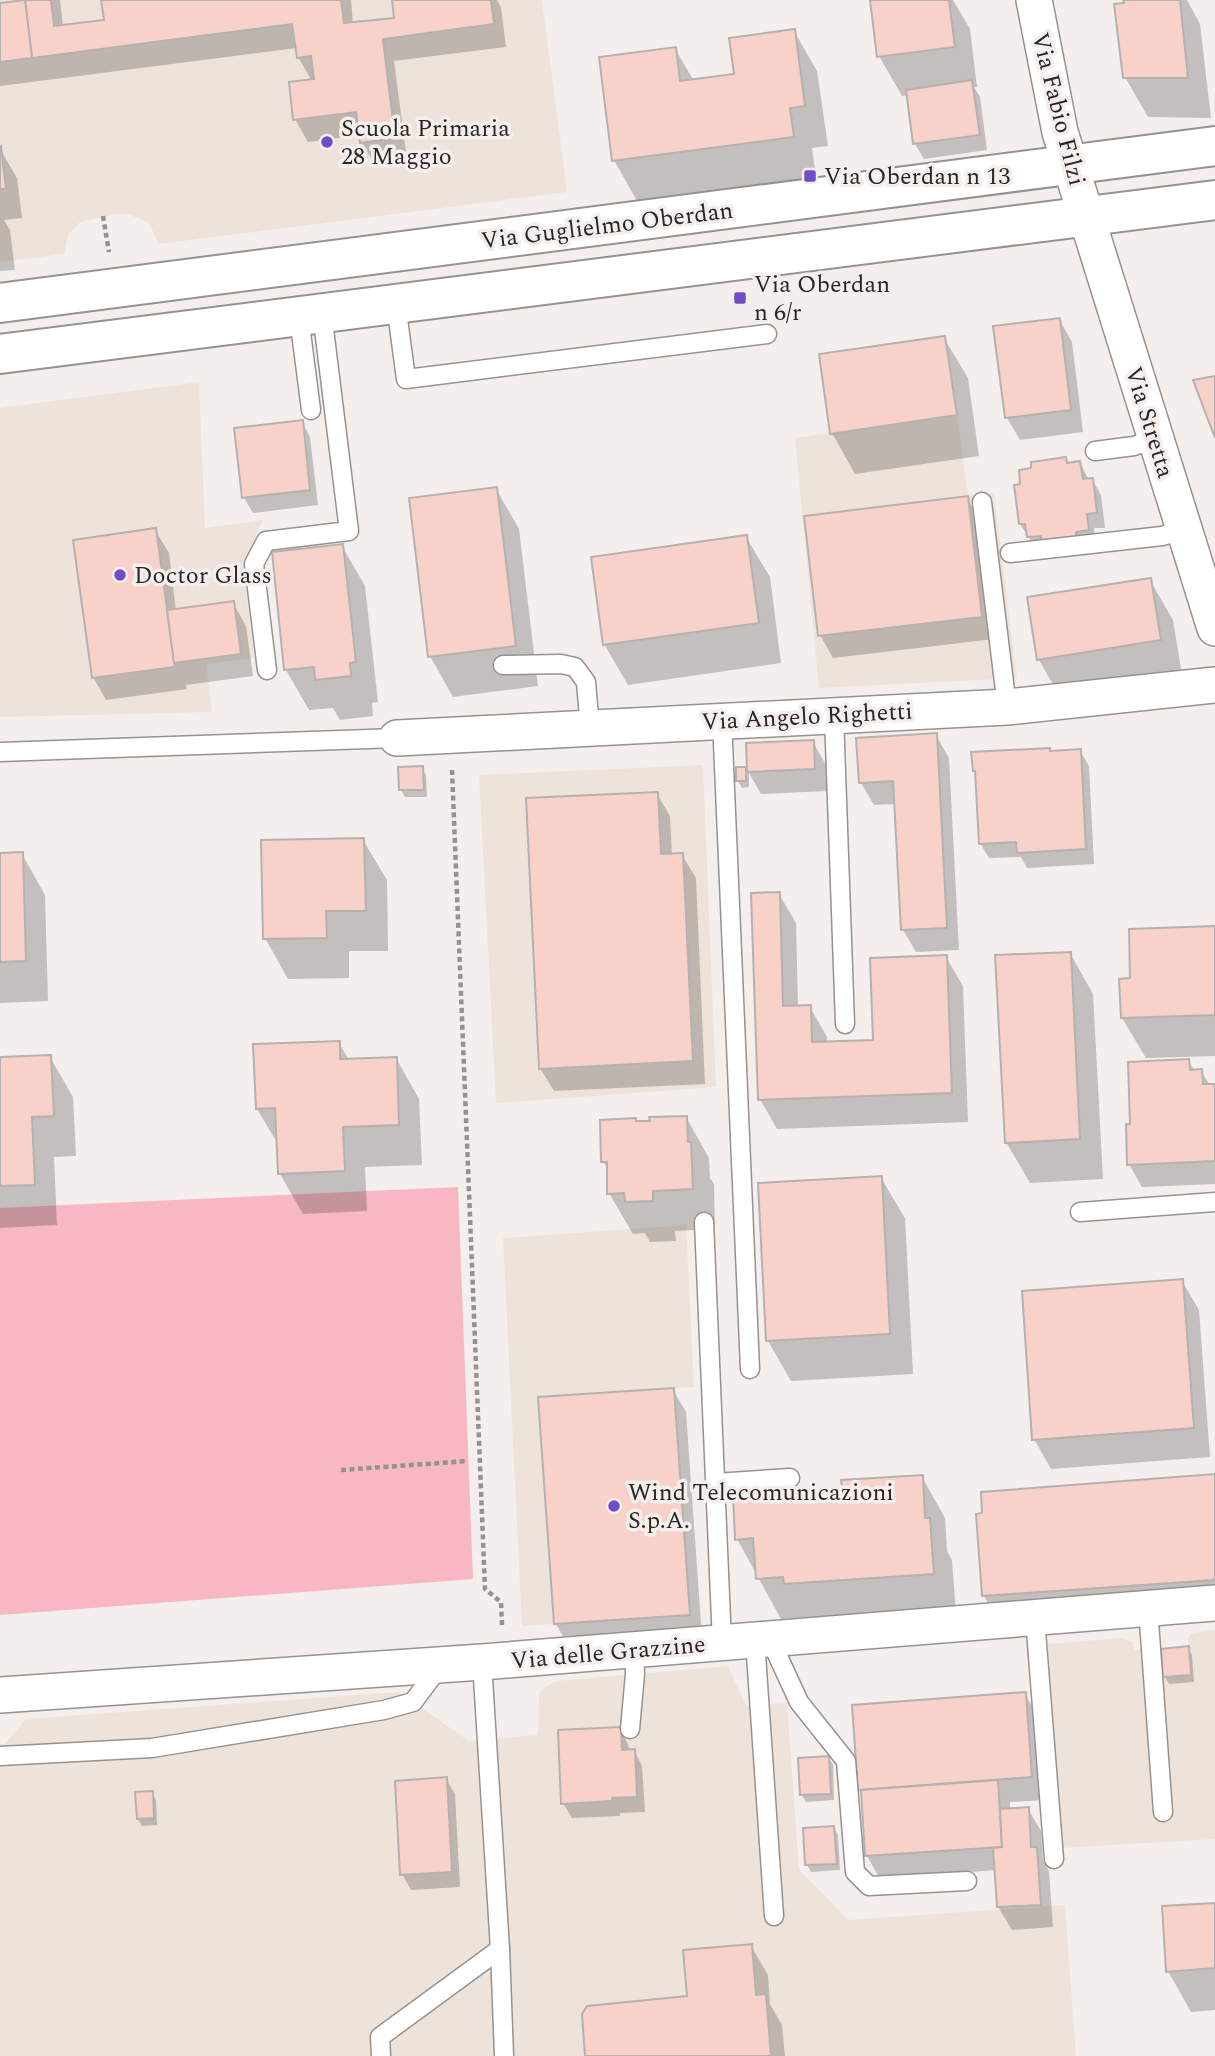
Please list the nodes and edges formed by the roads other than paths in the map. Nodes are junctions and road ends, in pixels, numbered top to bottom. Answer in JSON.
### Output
{"nodes":[{"id":1,"x":1034,"y":0,"type":"edge"},
{"id":2,"x":1215,"y":146,"type":"edge"},
{"id":3,"x":1070,"y":165,"type":"junction"},
{"id":4,"x":1215,"y":200,"type":"edge"},
{"id":5,"x":1087,"y":217,"type":"junction"},
{"id":6,"x":0,"y":303,"type":"edge"},
{"id":7,"x":396,"y":304,"type":"junction"},
{"id":8,"x":311,"y":315,"type":"junction"},
{"id":9,"x":767,"y":334,"type":"dead end"},
{"id":10,"x":0,"y":355,"type":"edge"},
{"id":11,"x":311,"y":410,"type":"dead end"},
{"id":12,"x":1155,"y":439,"type":"junction"},
{"id":13,"x":1094,"y":451,"type":"dead end"},
{"id":14,"x":982,"y":502,"type":"dead end"},
{"id":15,"x":1184,"y":530,"type":"junction"},
{"id":16,"x":1010,"y":553,"type":"dead end"},
{"id":17,"x":1215,"y":628,"type":"edge"},
{"id":18,"x":503,"y":664,"type":"dead end"},
{"id":19,"x":267,"y":670,"type":"dead end"},
{"id":20,"x":1215,"y":685,"type":"edge"},
{"id":21,"x":1007,"y":707,"type":"junction"},
{"id":22,"x":834,"y":716,"type":"junction"},
{"id":23,"x":722,"y":720,"type":"junction"},
{"id":24,"x":590,"y":728,"type":"junction"},
{"id":25,"x":397,"y":737,"type":"joint"},
{"id":26,"x":0,"y":752,"type":"edge"},
{"id":27,"x":845,"y":1024,"type":"dead end"},
{"id":28,"x":1215,"y":1202,"type":"edge"},
{"id":29,"x":1080,"y":1212,"type":"dead end"},
{"id":30,"x":704,"y":1222,"type":"dead end"},
{"id":31,"x":750,"y":1369,"type":"dead end"},
{"id":32,"x":790,"y":1478,"type":"dead end"},
{"id":33,"x":715,"y":1483,"type":"junction"},
{"id":34,"x":1215,"y":1603,"type":"edge"},
{"id":35,"x":1148,"y":1608,"type":"junction"},
{"id":36,"x":1035,"y":1618,"type":"junction"},
{"id":37,"x":749,"y":1641,"type":"junction"},
{"id":38,"x":634,"y":1650,"type":"junction"},
{"id":39,"x":493,"y":1661,"type":"junction"},
{"id":40,"x":441,"y":1665,"type":"junction"},
{"id":41,"x":0,"y":1695,"type":"edge"},
{"id":42,"x":630,"y":1729,"type":"dead end"},
{"id":43,"x":0,"y":1756,"type":"edge"},
{"id":44,"x":1163,"y":1812,"type":"dead end"},
{"id":45,"x":1054,"y":1859,"type":"dead end"},
{"id":46,"x":967,"y":1881,"type":"dead end"},
{"id":47,"x":774,"y":1916,"type":"dead end"},
{"id":48,"x":500,"y":1949,"type":"junction"},
{"id":49,"x":381,"y":2056,"type":"edge"},
{"id":50,"x":504,"y":2056,"type":"edge"}],
"edges":[{"from":1,"to":3,"type":"street","name":"Via Fabio Filzi"},
{"from":2,"to":3,"type":"main road","name":"Via Guglielmo Oberdan"},
{"from":3,"to":5,"type":"street","name":"Via Fabio Filzi"},
{"from":3,"to":6,"type":"main road","name":"Via Guglielmo Oberdan"},
{"from":4,"to":5,"type":"main road"},
{"from":5,"to":7,"type":"main road"},
{"from":5,"to":12,"type":"street","name":"Via Stretta"},
{"from":7,"to":8,"type":"main road"},
{"from":7,"to":9,"type":"lane"},
{"from":8,"to":10,"type":"main road"},
{"from":8,"to":11,"type":"lane"},
{"from":8,"to":19,"type":"lane"},
{"from":12,"to":13,"type":"lane"},
{"from":12,"to":15,"type":"street","name":"Via Stretta"},
{"from":14,"to":21,"type":"lane"},
{"from":15,"to":16,"type":"lane"},
{"from":15,"to":17,"type":"street","name":"Via Stretta"},
{"from":18,"to":24,"type":"lane"},
{"from":20,"to":21,"type":"street","name":"Via Angelo Righetti"},
{"from":21,"to":22,"type":"street","name":"Via Angelo Righetti"},
{"from":22,"to":23,"type":"street","name":"Via Angelo Righetti"},
{"from":22,"to":27,"type":"lane"},
{"from":23,"to":24,"type":"street","name":"Via Angelo Righetti"},
{"from":23,"to":31,"type":"lane"},
{"from":24,"to":25,"type":"street","name":"Via Angelo Righetti"},
{"from":25,"to":26,"type":"lane"},
{"from":28,"to":29,"type":"lane"},
{"from":30,"to":33,"type":"lane"},
{"from":32,"to":33,"type":"lane"},
{"from":33,"to":37,"type":"lane"},
{"from":34,"to":35,"type":"street","name":"Via delle Grazzine"},
{"from":35,"to":36,"type":"street","name":"Via delle Grazzine"},
{"from":35,"to":44,"type":"lane"},
{"from":36,"to":37,"type":"street","name":"Via delle Grazzine"},
{"from":36,"to":45,"type":"lane"},
{"from":37,"to":38,"type":"street","name":"Via delle Grazzine"},
{"from":37,"to":46,"type":"lane"},
{"from":37,"to":47,"type":"lane"},
{"from":38,"to":39,"type":"street","name":"Via delle Grazzine"},
{"from":38,"to":42,"type":"lane"},
{"from":39,"to":40,"type":"street","name":"Via delle Grazzine"},
{"from":39,"to":48,"type":"lane"},
{"from":40,"to":41,"type":"street","name":"Via delle Grazzine"},
{"from":40,"to":43,"type":"lane"},
{"from":48,"to":49,"type":"lane"},
{"from":48,"to":50,"type":"lane"}]}
